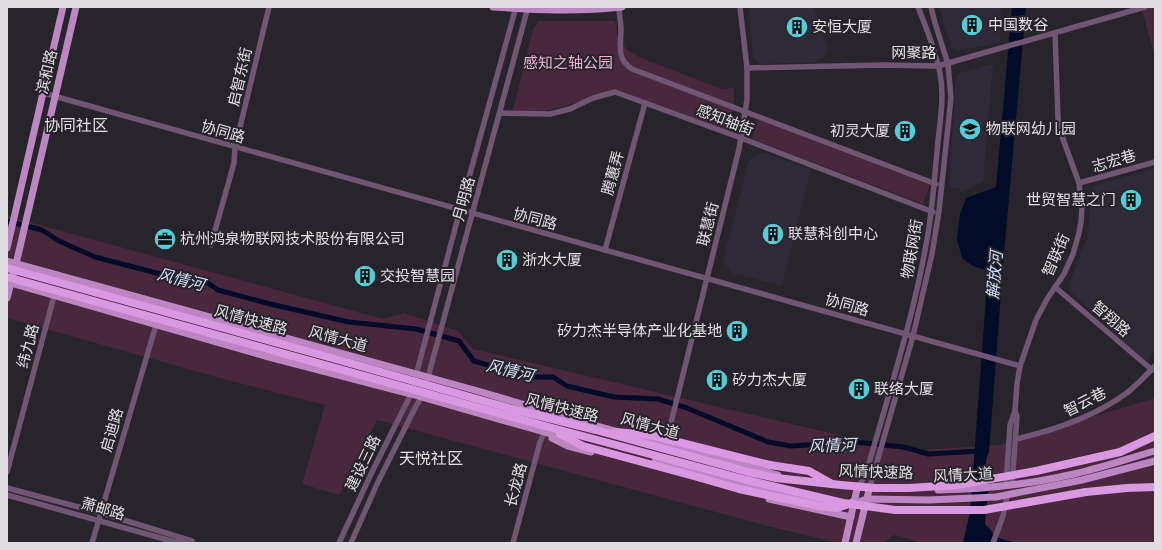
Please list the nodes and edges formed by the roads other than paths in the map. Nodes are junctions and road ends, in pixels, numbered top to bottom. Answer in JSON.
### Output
{"nodes":[{"id":1,"x":63,"y":7,"type":"edge"},
{"id":2,"x":76,"y":7,"type":"edge"},
{"id":3,"x":269,"y":7,"type":"edge"},
{"id":4,"x":493,"y":7,"type":"edge"},
{"id":5,"x":619,"y":7,"type":"edge"},
{"id":6,"x":622,"y":7,"type":"edge"},
{"id":7,"x":740,"y":7,"type":"edge"},
{"id":8,"x":918,"y":7,"type":"edge"},
{"id":9,"x":931,"y":7,"type":"edge"},
{"id":10,"x":1144,"y":7,"type":"edge"},
{"id":11,"x":516,"y":8,"type":"edge"},
{"id":12,"x":528,"y":9,"type":"edge"},
{"id":13,"x":1055,"y":33,"type":"junction"},
{"id":14,"x":948,"y":64,"type":"junction"},
{"id":15,"x":938,"y":66,"type":"junction"},
{"id":16,"x":747,"y":68,"type":"junction"},
{"id":17,"x":43,"y":93,"type":"junction"},
{"id":18,"x":54,"y":97,"type":"junction"},
{"id":19,"x":645,"y":102,"type":"junction"},
{"id":20,"x":745,"y":112,"type":"junction"},
{"id":21,"x":500,"y":113,"type":"junction"},
{"id":22,"x":741,"y":138,"type":"junction"},
{"id":23,"x":235,"y":148,"type":"junction"},
{"id":24,"x":1155,"y":162,"type":"edge"},
{"id":25,"x":1079,"y":183,"type":"junction"},
{"id":26,"x":934,"y":184,"type":"junction"},
{"id":27,"x":942,"y":187,"type":"junction"},
{"id":28,"x":460,"y":210,"type":"junction"},
{"id":29,"x":931,"y":212,"type":"junction"},
{"id":30,"x":472,"y":214,"type":"junction"},
{"id":31,"x":938,"y":215,"type":"junction"},
{"id":32,"x":211,"y":245,"type":"dead end"},
{"id":33,"x":7,"y":248,"type":"edge"},
{"id":34,"x":605,"y":250,"type":"junction"},
{"id":35,"x":7,"y":261,"type":"edge"},
{"id":36,"x":16,"y":264,"type":"junction"},
{"id":37,"x":7,"y":268,"type":"edge"},
{"id":38,"x":707,"y":278,"type":"junction"},
{"id":39,"x":8,"y":281,"type":"edge"},
{"id":40,"x":1055,"y":287,"type":"junction"},
{"id":41,"x":54,"y":296,"type":"junction"},
{"id":42,"x":7,"y":298,"type":"edge"},
{"id":43,"x":156,"y":325,"type":"junction"},
{"id":44,"x":906,"y":334,"type":"junction"},
{"id":45,"x":913,"y":336,"type":"junction"},
{"id":46,"x":1020,"y":366,"type":"junction"},
{"id":47,"x":1153,"y":368,"type":"edge"},
{"id":48,"x":416,"y":375,"type":"junction"},
{"id":49,"x":428,"y":378,"type":"junction"},
{"id":50,"x":411,"y":394,"type":"junction"},
{"id":51,"x":423,"y":398,"type":"junction"},
{"id":52,"x":1015,"y":411,"type":"junction"},
{"id":53,"x":544,"y":430,"type":"junction"},
{"id":54,"x":596,"y":430,"type":"junction"},
{"id":55,"x":1155,"y":436,"type":"edge"},
{"id":56,"x":1016,"y":439,"type":"junction"},
{"id":57,"x":666,"y":444,"type":"junction"},
{"id":58,"x":1155,"y":451,"type":"edge"},
{"id":59,"x":1155,"y":461,"type":"edge"},
{"id":60,"x":7,"y":472,"type":"edge"},
{"id":61,"x":1009,"y":485,"type":"junction"},
{"id":62,"x":1155,"y":487,"type":"edge"},
{"id":63,"x":7,"y":488,"type":"edge"},
{"id":64,"x":840,"y":488,"type":"junction"},
{"id":65,"x":857,"y":489,"type":"junction"},
{"id":66,"x":869,"y":490,"type":"junction"},
{"id":67,"x":7,"y":495,"type":"edge"},
{"id":68,"x":1007,"y":496,"type":"junction"},
{"id":69,"x":867,"y":499,"type":"junction"},
{"id":70,"x":855,"y":503,"type":"junction"},
{"id":71,"x":101,"y":513,"type":"junction"},
{"id":72,"x":851,"y":517,"type":"junction"},
{"id":73,"x":99,"y":520,"type":"junction"},
{"id":74,"x":92,"y":543,"type":"edge"},
{"id":75,"x":339,"y":543,"type":"edge"},
{"id":76,"x":351,"y":543,"type":"edge"},
{"id":77,"x":513,"y":543,"type":"edge"},
{"id":78,"x":845,"y":543,"type":"edge"},
{"id":79,"x":856,"y":543,"type":"edge"},
{"id":80,"x":993,"y":543,"type":"edge"}],
"edges":[{"from":1,"to":17,"type":"main road","name":"滨和路"},
{"from":2,"to":18,"type":"main road","name":"滨和路"},
{"from":3,"to":23,"type":"street","name":"启智东街"},
{"from":4,"to":11,"type":"main road"},
{"from":5,"to":6,"type":"main road"},
{"from":5,"to":12,"type":"main road"},
{"from":5,"to":20,"type":"street","name":"感知轴街"},
{"from":7,"to":16,"type":"street","name":"联慧街"},
{"from":8,"to":15,"type":"street","name":"物联网街"},
{"from":9,"to":14,"type":"street","name":"物联网街"},
{"from":10,"to":13,"type":"street","name":"网聚路"},
{"from":11,"to":12,"type":"main road"},
{"from":11,"to":28,"type":"street","name":"月明路"},
{"from":12,"to":21,"type":"street","name":"月明路"},
{"from":13,"to":14,"type":"street","name":"网聚路"},
{"from":13,"to":25,"type":"street","name":"智联街"},
{"from":14,"to":15,"type":"street","name":"网聚路"},
{"from":14,"to":27,"type":"street","name":"物联网街"},
{"from":15,"to":16,"type":"street","name":"网聚路"},
{"from":15,"to":26,"type":"street","name":"物联网街"},
{"from":16,"to":20,"type":"street","name":"联慧街"},
{"from":17,"to":18,"type":"street","name":"协同路"},
{"from":17,"to":33,"type":"main road","name":"滨和路"},
{"from":18,"to":23,"type":"street","name":"协同路"},
{"from":18,"to":36,"type":"main road","name":"滨和路"},
{"from":19,"to":21,"type":"street","name":"感知轴街"},
{"from":19,"to":22,"type":"street","name":"感知轴街"},
{"from":19,"to":34,"type":"street","name":"腾蕙弄"},
{"from":20,"to":22,"type":"street","name":"联慧街"},
{"from":20,"to":26,"type":"street","name":"感知轴街"},
{"from":21,"to":30,"type":"street","name":"月明路"},
{"from":22,"to":29,"type":"street","name":"感知轴街"},
{"from":22,"to":38,"type":"street","name":"联慧街"},
{"from":23,"to":28,"type":"street","name":"协同路"},
{"from":23,"to":32,"type":"street","name":"启智东街"},
{"from":24,"to":25,"type":"street","name":"志宏巷"},
{"from":25,"to":40,"type":"street","name":"智联街"},
{"from":26,"to":27,"type":"street","name":"感知轴街"},
{"from":26,"to":29,"type":"street","name":"物联网街"},
{"from":27,"to":31,"type":"street","name":"物联网街"},
{"from":28,"to":30,"type":"street","name":"协同路"},
{"from":28,"to":48,"type":"street","name":"月明路"},
{"from":29,"to":31,"type":"street","name":"感知轴街"},
{"from":29,"to":44,"type":"street","name":"物联网街"},
{"from":30,"to":34,"type":"street","name":"协同路"},
{"from":30,"to":49,"type":"street","name":"月明路"},
{"from":31,"to":45,"type":"street","name":"物联网街"},
{"from":34,"to":38,"type":"street","name":"协同路"},
{"from":35,"to":36,"type":"main road","name":"风情大道"},
{"from":36,"to":39,"type":"main road","name":"滨和路"},
{"from":36,"to":48,"type":"main road","name":"风情大道"},
{"from":37,"to":54,"type":"highway","name":"风情快速路","bridge":true},
{"from":38,"to":44,"type":"street","name":"协同路"},
{"from":38,"to":57,"type":"street","name":"联慧街"},
{"from":39,"to":41,"type":"main road","name":"风情大道"},
{"from":39,"to":42,"type":"main road","name":"滨和路"},
{"from":39,"to":53,"type":"highway","name":"风情快速路","bridge":true},
{"from":40,"to":46,"type":"street","name":"智联街"},
{"from":40,"to":47,"type":"street","name":"智翔路"},
{"from":41,"to":43,"type":"main road","name":"风情大道"},
{"from":41,"to":60,"type":"street","name":"纬九路"},
{"from":43,"to":50,"type":"main road","name":"风情大道"},
{"from":43,"to":71,"type":"street","name":"启迪路"},
{"from":44,"to":45,"type":"street","name":"协同路"},
{"from":44,"to":65,"type":"street","name":"物联网街"},
{"from":45,"to":46,"type":"street","name":"协同路"},
{"from":45,"to":66,"type":"street","name":"物联网街"},
{"from":46,"to":52,"type":"street","name":"智联街"},
{"from":47,"to":56,"type":"street","name":"智云巷"},
{"from":48,"to":49,"type":"main road","name":"风情大道"},
{"from":48,"to":50,"type":"street","name":"月明路"},
{"from":49,"to":51,"type":"street","name":"月明路"},
{"from":49,"to":57,"type":"main road","name":"风情大道"},
{"from":50,"to":51,"type":"main road","name":"风情大道"},
{"from":50,"to":75,"type":"street","name":"建设三路"},
{"from":51,"to":53,"type":"main road","name":"风情大道"},
{"from":51,"to":76,"type":"street","name":"建设三路"},
{"from":52,"to":56,"type":"street","name":"智联街"},
{"from":52,"to":61,"type":"street","name":"智联街"},
{"from":53,"to":62,"type":"highway","name":"风情快速路","bridge":true},
{"from":53,"to":70,"type":"main road","name":"风情大道"},
{"from":53,"to":70,"type":"highway","bridge":true},
{"from":53,"to":72,"type":"main road"},
{"from":53,"to":77,"type":"street","name":"长龙路"},
{"from":54,"to":55,"type":"highway","name":"风情快速路","bridge":true},
{"from":54,"to":64,"type":"highway","bridge":true},
{"from":56,"to":61,"type":"street","name":"智联街"},
{"from":57,"to":64,"type":"main road","name":"风情大道"},
{"from":58,"to":61,"type":"main road","name":"风情大道"},
{"from":59,"to":68,"type":"main road","name":"风情大道"},
{"from":61,"to":66,"type":"main road","name":"风情大道"},
{"from":63,"to":71,"type":"street"},
{"from":64,"to":65,"type":"main road","name":"风情大道"},
{"from":65,"to":66,"type":"main road","name":"风情大道"},
{"from":65,"to":70,"type":"main road"},
{"from":66,"to":69,"type":"main road"},
{"from":67,"to":73,"type":"street","name":"萧邮路"},
{"from":68,"to":69,"type":"main road","name":"风情大道"},
{"from":68,"to":80,"type":"street"},
{"from":69,"to":70,"type":"main road","name":"风情大道"},
{"from":69,"to":79,"type":"main road"},
{"from":70,"to":72,"type":"main road"},
{"from":71,"to":73,"type":"street","name":"启迪路"},
{"from":71,"to":73,"type":"street","name":"萧邮路"},
{"from":72,"to":78,"type":"main road"},
{"from":73,"to":74,"type":"street","name":"启迪路"}]}
